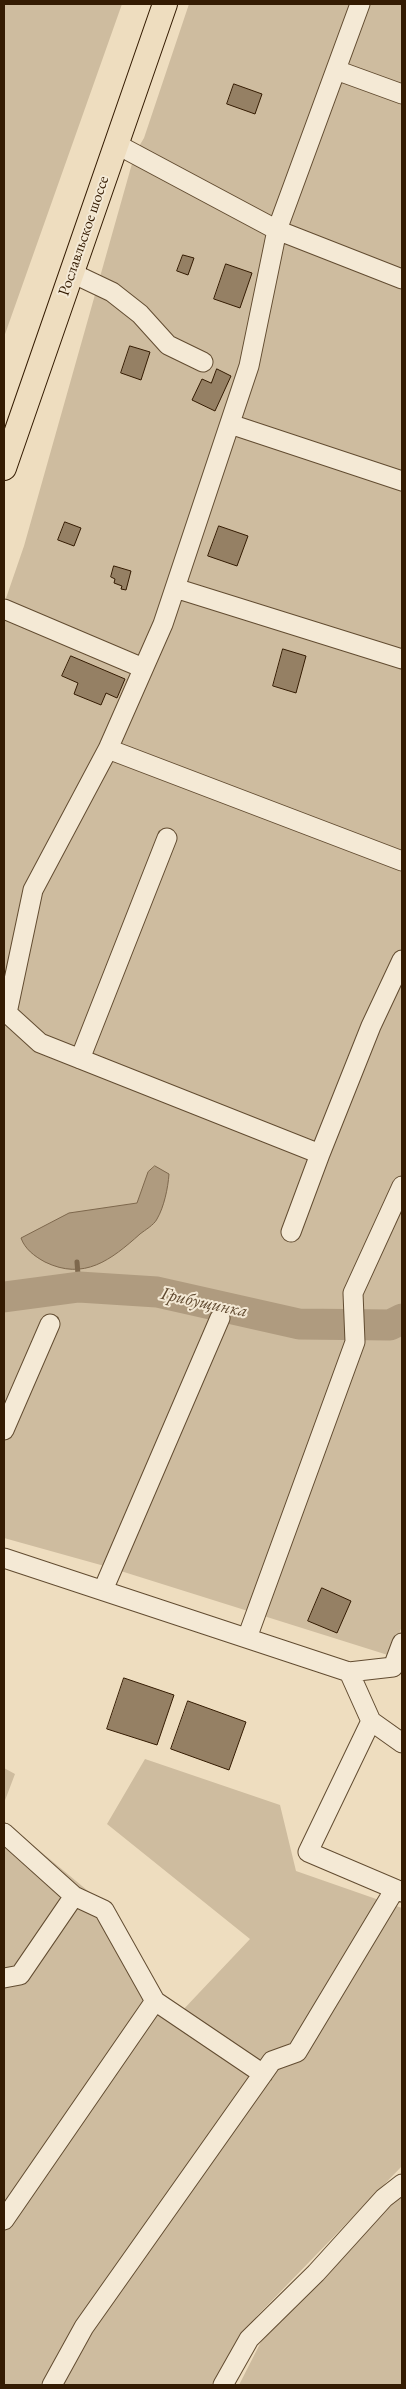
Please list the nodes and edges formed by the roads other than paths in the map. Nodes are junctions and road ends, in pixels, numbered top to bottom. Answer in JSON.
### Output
{"nodes":[{"id":1,"x":165,"y":4,"type":"edge"},
{"id":2,"x":360,"y":4,"type":"edge"},
{"id":3,"x":336,"y":70,"type":"junction"},
{"id":4,"x":402,"y":94,"type":"edge"},
{"id":5,"x":116,"y":144,"type":"junction"},
{"id":6,"x":277,"y":230,"type":"junction"},
{"id":7,"x":72,"y":273,"type":"junction"},
{"id":8,"x":402,"y":279,"type":"edge"},
{"id":9,"x":203,"y":362,"type":"dead end"},
{"id":10,"x":230,"y":424,"type":"junction"},
{"id":11,"x":4,"y":468,"type":"edge"},
{"id":12,"x":402,"y":482,"type":"edge"},
{"id":13,"x":175,"y":588,"type":"junction"},
{"id":14,"x":4,"y":610,"type":"edge"},
{"id":15,"x":402,"y":659,"type":"edge"},
{"id":16,"x":143,"y":668,"type":"junction"},
{"id":17,"x":108,"y":749,"type":"junction"},
{"id":18,"x":167,"y":838,"type":"dead end"},
{"id":19,"x":402,"y":861,"type":"edge"},
{"id":20,"x":402,"y":960,"type":"edge"},
{"id":21,"x":5,"y":1017,"type":"edge"},
{"id":22,"x":80,"y":1059,"type":"junction"},
{"id":23,"x":320,"y":1154,"type":"junction"},
{"id":24,"x":402,"y":1186,"type":"edge"},
{"id":25,"x":291,"y":1232,"type":"dead end"},
{"id":26,"x":220,"y":1318,"type":"dead end"},
{"id":27,"x":50,"y":1324,"type":"dead end"},
{"id":28,"x":4,"y":1430,"type":"edge"},
{"id":29,"x":4,"y":1558,"type":"edge"},
{"id":30,"x":103,"y":1590,"type":"junction"},
{"id":31,"x":247,"y":1638,"type":"junction"},
{"id":32,"x":402,"y":1643,"type":"edge"},
{"id":33,"x":349,"y":1672,"type":"junction"},
{"id":34,"x":371,"y":1721,"type":"junction"},
{"id":35,"x":402,"y":1742,"type":"edge"},
{"id":36,"x":4,"y":1833,"type":"edge"},
{"id":37,"x":399,"y":1891,"type":"edge"},
{"id":38,"x":74,"y":1896,"type":"junction"},
{"id":39,"x":5,"y":1976,"type":"edge"},
{"id":40,"x":155,"y":2000,"type":"junction"},
{"id":41,"x":263,"y":2074,"type":"junction"},
{"id":42,"x":402,"y":2184,"type":"edge"},
{"id":43,"x":4,"y":2220,"type":"edge"},
{"id":44,"x":52,"y":2385,"type":"edge"},
{"id":45,"x":223,"y":2385,"type":"edge"}],
"edges":[{"from":1,"to":5,"type":"main road","name":"Рославльское шоссе"},
{"from":2,"to":3,"type":"lane"},
{"from":3,"to":4,"type":"lane"},
{"from":3,"to":6,"type":"lane"},
{"from":5,"to":6,"type":"lane"},
{"from":5,"to":7,"type":"main road","name":"Рославльское шоссе"},
{"from":6,"to":8,"type":"lane"},
{"from":6,"to":10,"type":"lane"},
{"from":7,"to":9,"type":"lane"},
{"from":7,"to":11,"type":"main road","name":"Рославльское шоссе"},
{"from":10,"to":12,"type":"lane"},
{"from":10,"to":13,"type":"lane"},
{"from":13,"to":15,"type":"lane"},
{"from":13,"to":16,"type":"lane"},
{"from":14,"to":16,"type":"lane"},
{"from":16,"to":17,"type":"lane"},
{"from":17,"to":19,"type":"lane"},
{"from":17,"to":21,"type":"lane"},
{"from":18,"to":22,"type":"lane"},
{"from":20,"to":23,"type":"lane"},
{"from":21,"to":22,"type":"lane"},
{"from":22,"to":23,"type":"lane"},
{"from":23,"to":25,"type":"lane"},
{"from":24,"to":31,"type":"lane"},
{"from":26,"to":30,"type":"lane"},
{"from":27,"to":28,"type":"lane"},
{"from":29,"to":30,"type":"lane"},
{"from":30,"to":31,"type":"lane"},
{"from":31,"to":33,"type":"lane"},
{"from":32,"to":33,"type":"lane"},
{"from":33,"to":34,"type":"lane"},
{"from":34,"to":35,"type":"lane"},
{"from":34,"to":37,"type":"lane"},
{"from":36,"to":38,"type":"lane"},
{"from":37,"to":41,"type":"lane"},
{"from":38,"to":39,"type":"lane"},
{"from":38,"to":40,"type":"lane"},
{"from":40,"to":41,"type":"lane"},
{"from":40,"to":43,"type":"lane"},
{"from":41,"to":44,"type":"lane"},
{"from":42,"to":45,"type":"lane"}]}
